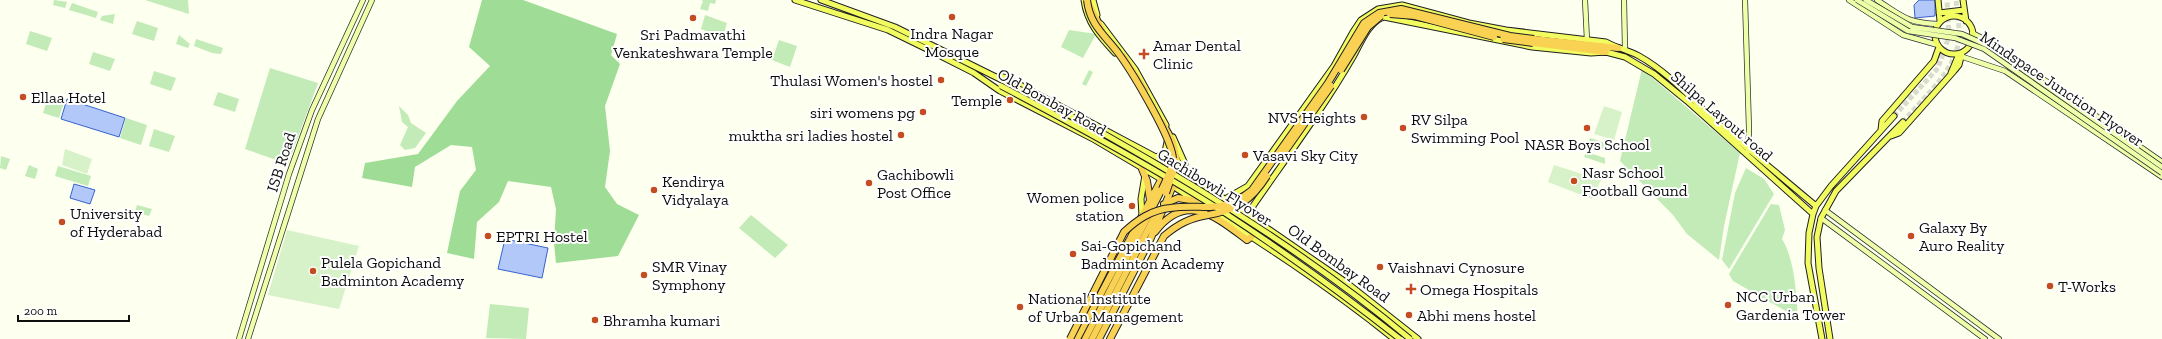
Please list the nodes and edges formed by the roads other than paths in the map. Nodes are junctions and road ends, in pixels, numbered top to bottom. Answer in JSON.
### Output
{"nodes":[{"id":1,"x":363,"y":0,"type":"edge"},
{"id":2,"x":372,"y":0,"type":"edge"},
{"id":3,"x":795,"y":0,"type":"edge"},
{"id":4,"x":821,"y":0,"type":"edge"},
{"id":5,"x":1085,"y":0,"type":"edge"},
{"id":6,"x":1091,"y":0,"type":"edge"},
{"id":7,"x":1585,"y":0,"type":"edge"},
{"id":8,"x":1624,"y":0,"type":"edge"},
{"id":9,"x":1745,"y":0,"type":"edge"},
{"id":10,"x":1849,"y":0,"type":"edge"},
{"id":11,"x":1857,"y":0,"type":"edge"},
{"id":12,"x":1866,"y":0,"type":"edge"},
{"id":13,"x":1877,"y":0,"type":"edge"},
{"id":14,"x":1938,"y":0,"type":"edge"},
{"id":15,"x":1963,"y":0,"type":"edge"},
{"id":16,"x":1964,"y":10,"type":"junction"},
{"id":17,"x":1940,"y":13,"type":"junction"},
{"id":18,"x":1966,"y":21,"type":"junction"},
{"id":19,"x":1939,"y":23,"type":"junction"},
{"id":20,"x":1476,"y":24,"type":"junction"},
{"id":21,"x":1486,"y":26,"type":"junction"},
{"id":22,"x":1972,"y":33,"type":"junction"},
{"id":23,"x":1473,"y":35,"type":"junction"},
{"id":24,"x":1484,"y":38,"type":"junction"},
{"id":25,"x":1588,"y":40,"type":"junction"},
{"id":26,"x":1534,"y":41,"type":"junction"},
{"id":27,"x":1938,"y":46,"type":"junction"},
{"id":28,"x":1618,"y":48,"type":"junction"},
{"id":29,"x":1625,"y":49,"type":"junction"},
{"id":30,"x":1606,"y":52,"type":"junction"},
{"id":31,"x":1961,"y":54,"type":"junction"},
{"id":32,"x":994,"y":76,"type":"junction"},
{"id":33,"x":1667,"y":76,"type":"junction"},
{"id":34,"x":2044,"y":80,"type":"junction"},
{"id":35,"x":988,"y":81,"type":"junction"},
{"id":36,"x":1663,"y":81,"type":"junction"},
{"id":37,"x":1002,"y":83,"type":"junction"},
{"id":38,"x":2035,"y":91,"type":"junction"},
{"id":39,"x":1894,"y":116,"type":"tunnel mouth"},
{"id":40,"x":1902,"y":122,"type":"tunnel mouth"},
{"id":41,"x":1880,"y":131,"type":"junction"},
{"id":42,"x":1890,"y":136,"type":"junction"},
{"id":43,"x":1123,"y":139,"type":"junction"},
{"id":44,"x":1167,"y":142,"type":"junction"},
{"id":45,"x":1116,"y":152,"type":"junction"},
{"id":46,"x":1747,"y":152,"type":"junction"},
{"id":47,"x":1157,"y":157,"type":"junction"},
{"id":48,"x":2162,"y":162,"type":"edge"},
{"id":49,"x":1171,"y":165,"type":"junction"},
{"id":50,"x":2162,"y":167,"type":"edge"},
{"id":51,"x":1182,"y":170,"type":"junction"},
{"id":52,"x":1143,"y":172,"type":"junction"},
{"id":53,"x":2162,"y":173,"type":"edge"},
{"id":54,"x":2162,"y":178,"type":"edge"},
{"id":55,"x":1161,"y":180,"type":"junction"},
{"id":56,"x":1173,"y":188,"type":"junction"},
{"id":57,"x":1798,"y":191,"type":"junction"},
{"id":58,"x":1794,"y":197,"type":"junction"},
{"id":59,"x":1225,"y":199,"type":"junction"},
{"id":60,"x":1196,"y":200,"type":"junction"},
{"id":61,"x":1150,"y":204,"type":"junction"},
{"id":62,"x":1164,"y":204,"type":"junction"},
{"id":63,"x":1816,"y":206,"type":"junction"},
{"id":64,"x":1825,"y":210,"type":"junction"},
{"id":65,"x":1813,"y":214,"type":"junction"},
{"id":66,"x":1142,"y":215,"type":"junction"},
{"id":67,"x":1252,"y":218,"type":"junction"},
{"id":68,"x":1821,"y":218,"type":"junction"},
{"id":69,"x":1261,"y":223,"type":"junction"},
{"id":70,"x":1252,"y":237,"type":"junction"},
{"id":71,"x":1150,"y":240,"type":"junction"},
{"id":72,"x":1985,"y":328,"type":"junction"},
{"id":73,"x":1980,"y":335,"type":"junction"},
{"id":74,"x":239,"y":339,"type":"edge"},
{"id":75,"x":248,"y":339,"type":"edge"},
{"id":76,"x":1070,"y":339,"type":"edge"},
{"id":77,"x":1077,"y":339,"type":"edge"},
{"id":78,"x":1085,"y":339,"type":"edge"},
{"id":79,"x":1092,"y":339,"type":"edge"},
{"id":80,"x":1099,"y":339,"type":"edge"},
{"id":81,"x":1110,"y":339,"type":"edge"},
{"id":82,"x":1394,"y":339,"type":"edge"},
{"id":83,"x":1400,"y":339,"type":"edge"},
{"id":84,"x":1410,"y":339,"type":"edge"},
{"id":85,"x":1418,"y":339,"type":"edge"},
{"id":86,"x":1822,"y":339,"type":"edge"},
{"id":87,"x":1830,"y":339,"type":"edge"},
{"id":88,"x":1985,"y":339,"type":"edge"},
{"id":89,"x":2000,"y":339,"type":"edge"}],
"edges":[{"from":1,"to":74,"type":"main road","name":"ISB Road"},
{"from":2,"to":75,"type":"main road","name":"ISB Road"},
{"from":3,"to":35,"type":"main road","name":"Old Bombay Road"},
{"from":4,"to":32,"type":"main road"},
{"from":5,"to":44,"type":"main road"},
{"from":5,"to":78,"type":"highway","bridge":true},
{"from":6,"to":51,"type":"main road"},
{"from":6,"to":79,"type":"highway","bridge":true},
{"from":7,"to":25,"type":"main road"},
{"from":8,"to":29,"type":"main road"},
{"from":9,"to":46,"type":"main road"},
{"from":10,"to":27,"type":"main road"},
{"from":11,"to":53,"type":"main road","name":"Mindspace Junction Flyover","bridge":true},
{"from":12,"to":50,"type":"main road","name":"Mindspace Junction Flyover","bridge":true},
{"from":13,"to":19,"type":"main road"},
{"from":14,"to":17,"type":"main road"},
{"from":15,"to":16,"type":"main road"},
{"from":16,"to":17,"type":"main road"},
{"from":16,"to":18,"type":"main road"},
{"from":17,"to":19,"type":"main road"},
{"from":18,"to":19,"type":"main road"},
{"from":18,"to":22,"type":"main road"},
{"from":19,"to":27,"type":"main road"},
{"from":20,"to":21,"type":"main road","name":"Shilpa Layout road"},
{"from":20,"to":23,"type":"main road"},
{"from":20,"to":59,"type":"main road","name":"Shilpa Layout road"},
{"from":21,"to":24,"type":"main road"},
{"from":21,"to":25,"type":"main road","name":"Shilpa Layout road"},
{"from":22,"to":31,"type":"main road"},
{"from":22,"to":34,"type":"main road"},
{"from":23,"to":24,"type":"main road"},
{"from":23,"to":67,"type":"main road","bridge":true},
{"from":24,"to":30,"type":"main road"},
{"from":25,"to":28,"type":"main road","name":"Shilpa Layout road"},
{"from":26,"to":28,"type":"highway"},
{"from":26,"to":30,"type":"highway"},
{"from":26,"to":76,"type":"highway","bridge":true},
{"from":26,"to":81,"type":"highway","bridge":true},
{"from":27,"to":31,"type":"main road"},
{"from":27,"to":41,"type":"main road"},
{"from":28,"to":29,"type":"main road","name":"Shilpa Layout road"},
{"from":29,"to":33,"type":"main road","name":"Shilpa Layout road"},
{"from":30,"to":36,"type":"main road","name":"Shilpa Layout road"},
{"from":31,"to":38,"type":"main road"},
{"from":31,"to":42,"type":"main road"},
{"from":32,"to":37,"type":"main road","name":"Gachibowli Flyover"},
{"from":32,"to":43,"type":"main road","name":"Old Bombay Road"},
{"from":33,"to":36,"type":"main road"},
{"from":33,"to":46,"type":"main road","name":"Shilpa Layout road"},
{"from":34,"to":38,"type":"main road"},
{"from":34,"to":48,"type":"main road"},
{"from":35,"to":37,"type":"main road","name":"Gachibowli Flyover"},
{"from":35,"to":45,"type":"main road","name":"Old Bombay Road"},
{"from":36,"to":46,"type":"main road","name":"Shilpa Layout road"},
{"from":37,"to":83,"type":"main road","name":"Gachibowli Flyover","bridge":true},
{"from":37,"to":84,"type":"main road","name":"Gachibowli Flyover","bridge":true},
{"from":38,"to":54,"type":"main road"},
{"from":39,"to":41,"type":"main road"},
{"from":40,"to":42,"type":"main road"},
{"from":41,"to":63,"type":"main road"},
{"from":42,"to":64,"type":"main road"},
{"from":43,"to":45,"type":"main road"},
{"from":43,"to":47,"type":"main road","name":"Old Bombay Road"},
{"from":44,"to":47,"type":"main road"},
{"from":44,"to":49,"type":"main road"},
{"from":45,"to":52,"type":"main road","name":"Old Bombay Road"},
{"from":46,"to":57,"type":"main road","name":"Shilpa Layout road"},
{"from":46,"to":58,"type":"main road","name":"Shilpa Layout road"},
{"from":47,"to":49,"type":"main road","name":"Old Bombay Road"},
{"from":49,"to":51,"type":"highway"},
{"from":49,"to":55,"type":"highway"},
{"from":51,"to":56,"type":"highway"},
{"from":51,"to":59,"type":"main road","name":"Old Bombay Road"},
{"from":52,"to":55,"type":"main road","name":"Old Bombay Road"},
{"from":52,"to":61,"type":"highway"},
{"from":52,"to":66,"type":"main road"},
{"from":55,"to":56,"type":"highway"},
{"from":55,"to":61,"type":"highway"},
{"from":56,"to":60,"type":"main road"},
{"from":56,"to":62,"type":"highway"},
{"from":57,"to":58,"type":"main road"},
{"from":57,"to":63,"type":"main road","name":"Shilpa Layout road"},
{"from":58,"to":65,"type":"main road","name":"Shilpa Layout road"},
{"from":59,"to":67,"type":"main road","name":"Old Bombay Road"},
{"from":60,"to":62,"type":"highway"},
{"from":60,"to":70,"type":"main road"},
{"from":61,"to":66,"type":"highway"},
{"from":62,"to":71,"type":"highway"},
{"from":63,"to":65,"type":"main road"},
{"from":64,"to":68,"type":"main road"},
{"from":64,"to":72,"type":"main road"},
{"from":65,"to":86,"type":"main road"},
{"from":66,"to":77,"type":"highway"},
{"from":67,"to":69,"type":"main road","name":"Old Bombay Road"},
{"from":68,"to":73,"type":"main road"},
{"from":68,"to":87,"type":"main road"},
{"from":69,"to":70,"type":"highway"},
{"from":69,"to":85,"type":"main road","name":"Old Bombay Road"},
{"from":70,"to":71,"type":"highway"},
{"from":70,"to":82,"type":"main road"},
{"from":71,"to":80,"type":"highway"},
{"from":72,"to":73,"type":"main road"},
{"from":72,"to":89,"type":"main road"},
{"from":73,"to":88,"type":"main road"}]}
